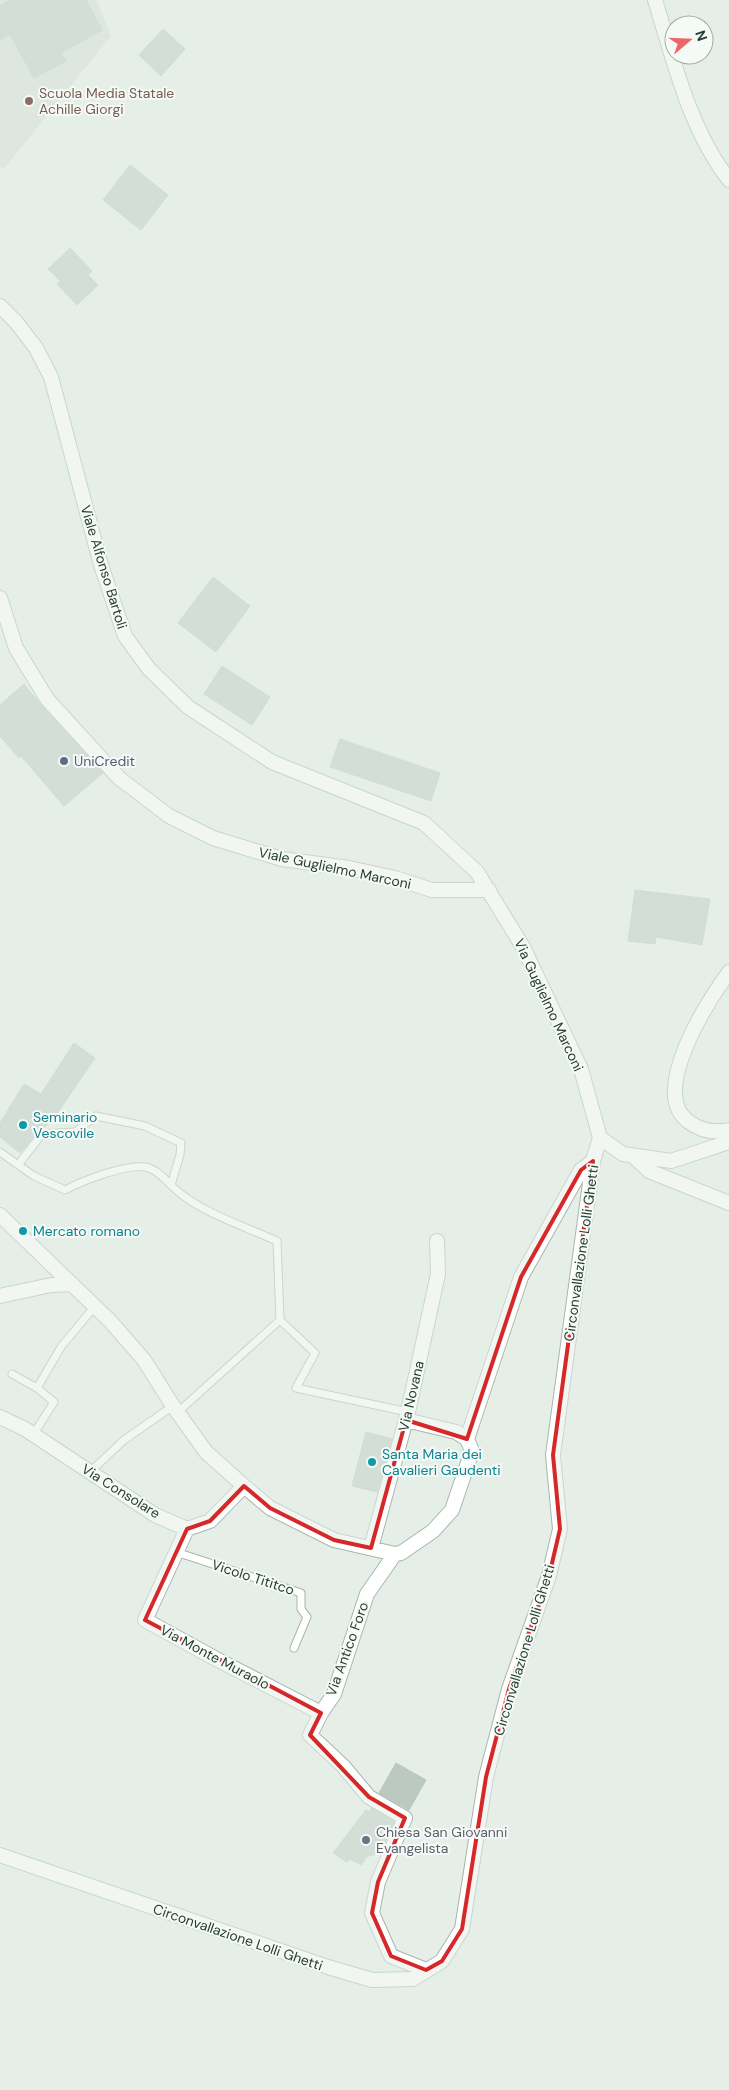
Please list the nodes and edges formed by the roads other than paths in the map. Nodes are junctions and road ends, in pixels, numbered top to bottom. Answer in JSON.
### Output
{"nodes":[{"id":1,"x":654,"y":0,"type":"edge"},
{"id":2,"x":729,"y":180,"type":"edge"},
{"id":3,"x":0,"y":306,"type":"edge"},
{"id":4,"x":0,"y":598,"type":"edge"},
{"id":5,"x":489,"y":890,"type":"junction"},
{"id":6,"x":729,"y":972,"type":"edge"},
{"id":7,"x":729,"y":1130,"type":"edge"},
{"id":8,"x":600,"y":1138,"type":"junction"},
{"id":9,"x":729,"y":1142,"type":"edge"},
{"id":10,"x":0,"y":1152,"type":"edge"},
{"id":11,"x":634,"y":1156,"type":"junction"},
{"id":12,"x":593,"y":1161,"type":"junction"},
{"id":13,"x":18,"y":1165,"type":"junction"},
{"id":14,"x":171,"y":1185,"type":"junction"},
{"id":15,"x":729,"y":1203,"type":"edge"},
{"id":16,"x":0,"y":1215,"type":"edge"},
{"id":17,"x":437,"y":1241,"type":"dead end"},
{"id":18,"x":72,"y":1284,"type":"junction"},
{"id":19,"x":0,"y":1296,"type":"edge"},
{"id":20,"x":94,"y":1306,"type":"junction"},
{"id":21,"x":280,"y":1320,"type":"junction"},
{"id":22,"x":12,"y":1374,"type":"dead end"},
{"id":23,"x":36,"y":1388,"type":"junction"},
{"id":24,"x":176,"y":1409,"type":"junction"},
{"id":25,"x":407,"y":1416,"type":"junction"},
{"id":26,"x":0,"y":1418,"type":"edge"},
{"id":27,"x":33,"y":1435,"type":"junction"},
{"id":28,"x":467,"y":1439,"type":"junction"},
{"id":29,"x":90,"y":1472,"type":"junction"},
{"id":30,"x":244,"y":1486,"type":"junction"},
{"id":31,"x":187,"y":1529,"type":"junction"},
{"id":32,"x":371,"y":1548,"type":"junction"},
{"id":33,"x":176,"y":1552,"type":"junction"},
{"id":34,"x":395,"y":1554,"type":"junction"},
{"id":35,"x":294,"y":1648,"type":"dead end"},
{"id":36,"x":321,"y":1713,"type":"junction"},
{"id":37,"x":0,"y":1855,"type":"edge"},
{"id":38,"x":426,"y":1970,"type":"junction"}],
"edges":[{"from":1,"to":2,"type":"street"},
{"from":3,"to":5,"type":"street","name":"Viale Alfonso Bartoli"},
{"from":4,"to":5,"type":"street","name":"Viale Guglielmo Marconi"},
{"from":5,"to":8,"type":"street","name":"Via Guglielmo Marconi"},
{"from":6,"to":7,"type":"street"},
{"from":8,"to":11,"type":"street"},
{"from":8,"to":12,"type":"street","name":"Circonvallazione Lolli Ghetti"},
{"from":9,"to":11,"type":"street"},
{"from":10,"to":13,"type":"lane"},
{"from":11,"to":15,"type":"street"},
{"from":12,"to":28,"type":"street"},
{"from":12,"to":38,"type":"street","name":"Circonvallazione Lolli Ghetti"},
{"from":13,"to":14,"type":"lane"},
{"from":13,"to":14,"type":"lane"},
{"from":14,"to":21,"type":"lane"},
{"from":16,"to":18,"type":"street"},
{"from":17,"to":25,"type":"street","name":"Via Novana"},
{"from":18,"to":19,"type":"street"},
{"from":18,"to":20,"type":"street"},
{"from":20,"to":23,"type":"lane"},
{"from":20,"to":24,"type":"street"},
{"from":21,"to":24,"type":"lane"},
{"from":21,"to":25,"type":"lane"},
{"from":22,"to":23,"type":"lane"},
{"from":23,"to":27,"type":"lane"},
{"from":24,"to":29,"type":"lane"},
{"from":24,"to":30,"type":"street"},
{"from":25,"to":28,"type":"street"},
{"from":25,"to":32,"type":"street","name":"Via Novana"},
{"from":26,"to":27,"type":"street","name":"Via Consolare"},
{"from":27,"to":29,"type":"street","name":"Via Consolare"},
{"from":28,"to":34,"type":"street"},
{"from":29,"to":31,"type":"street","name":"Via Consolare"},
{"from":30,"to":31,"type":"street"},
{"from":30,"to":32,"type":"street"},
{"from":31,"to":33,"type":"street","name":"Via Monte Muraolo"},
{"from":32,"to":34,"type":"street"},
{"from":33,"to":35,"type":"lane","name":"Vicolo Tititco"},
{"from":33,"to":36,"type":"street","name":"Via Monte Muraolo"},
{"from":34,"to":36,"type":"street","name":"Via Antico Foro"},
{"from":36,"to":38,"type":"street","name":"Via Antico Foro"},
{"from":37,"to":38,"type":"street","name":"Circonvallazione Lolli Ghetti"}]}
